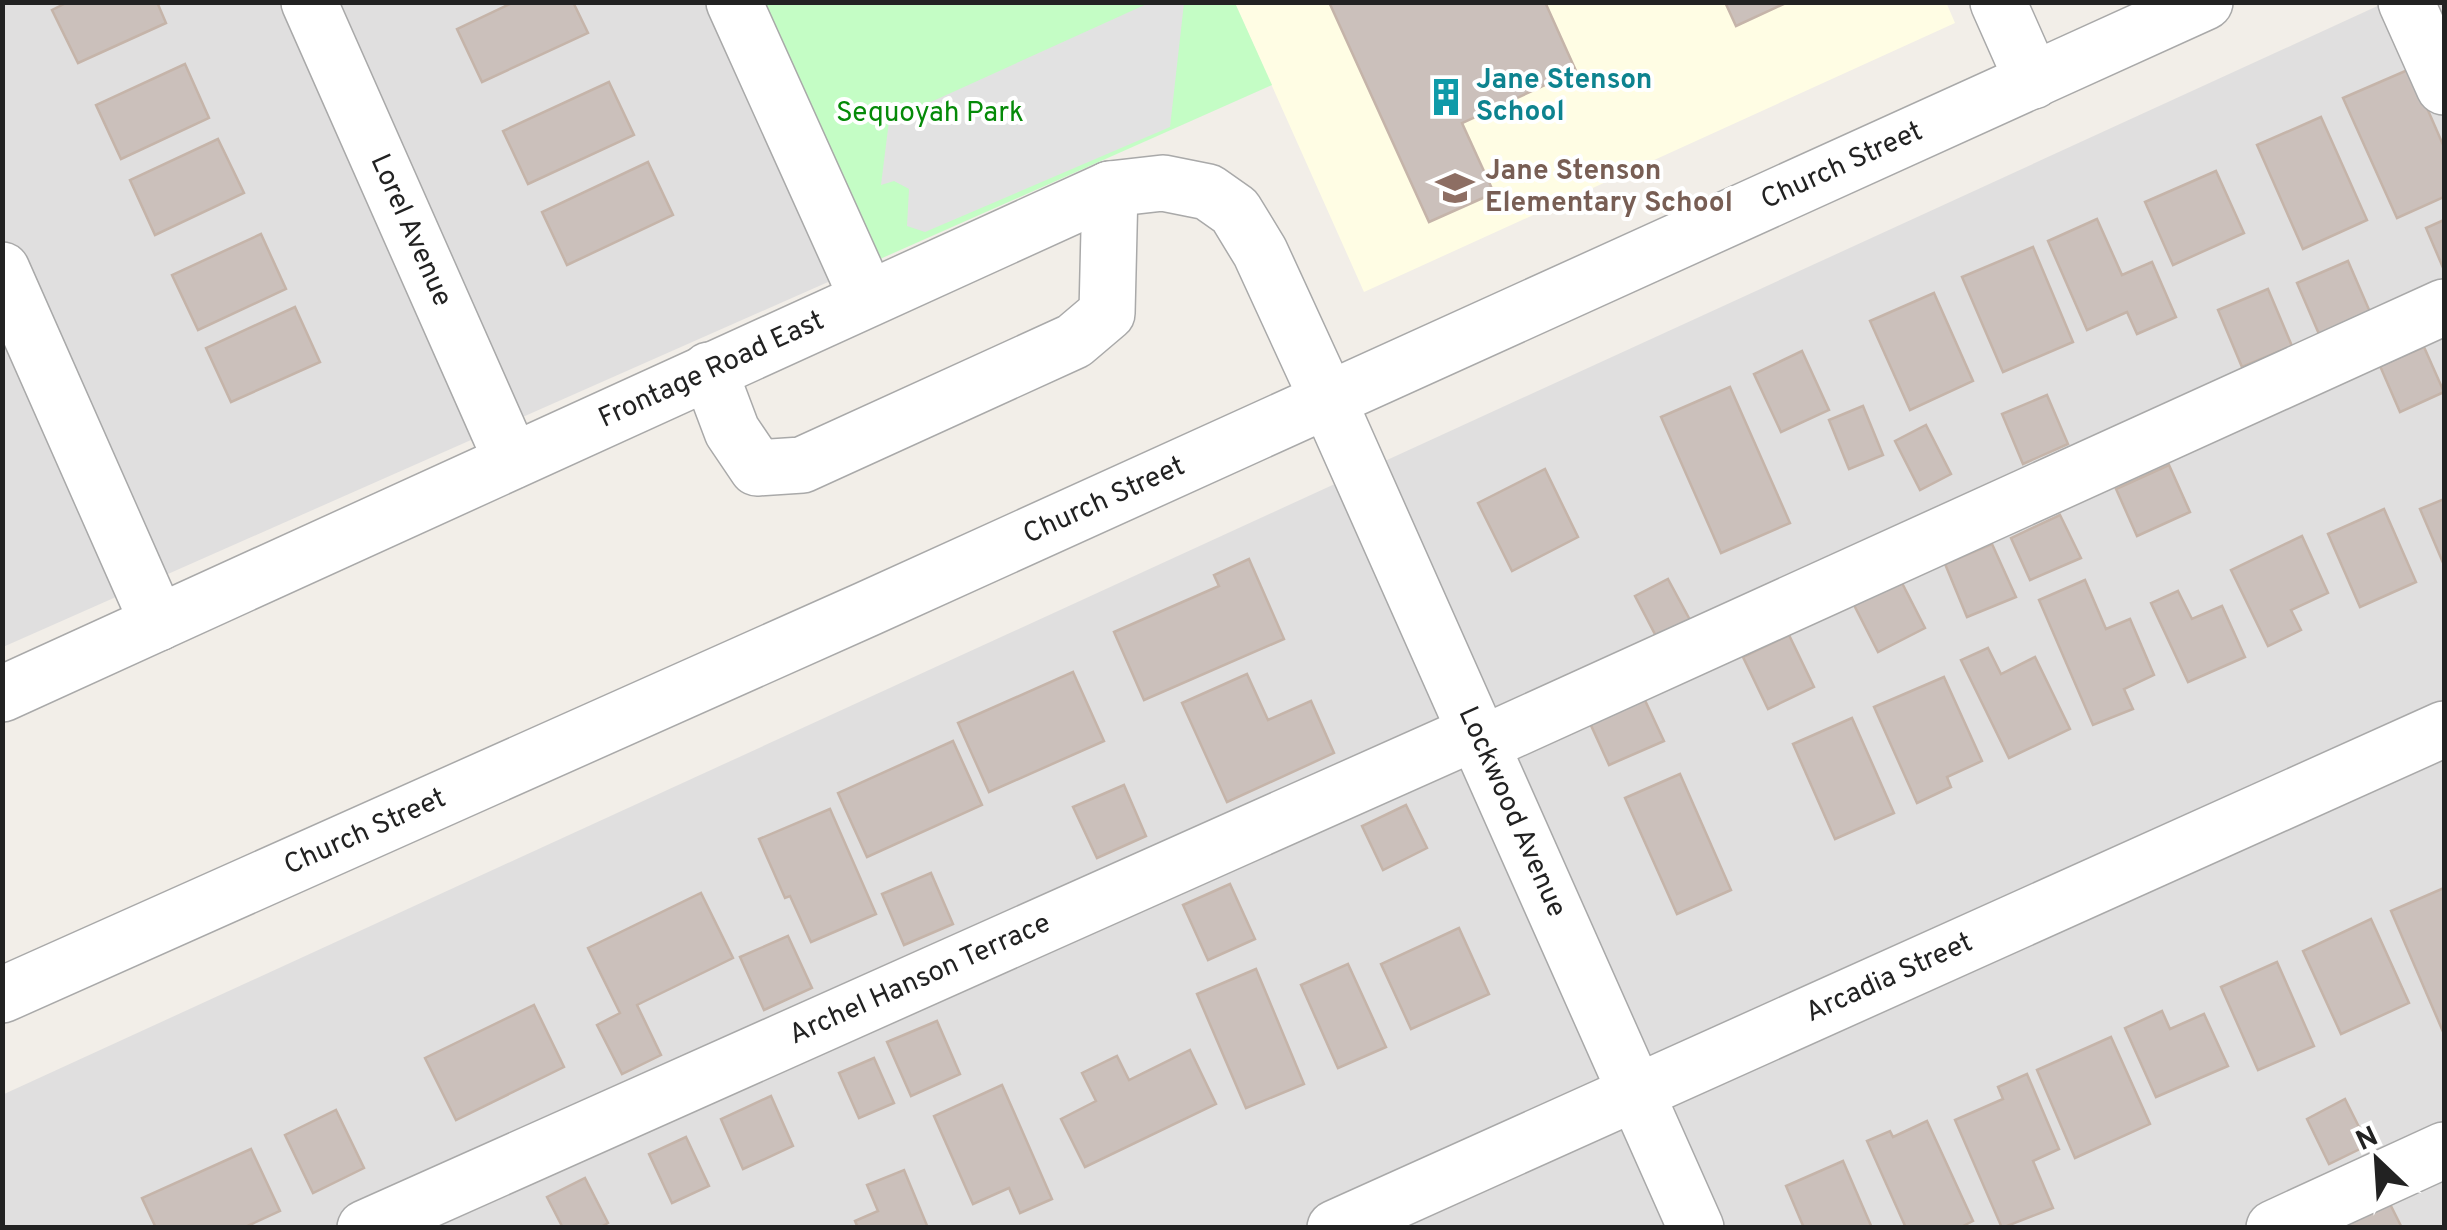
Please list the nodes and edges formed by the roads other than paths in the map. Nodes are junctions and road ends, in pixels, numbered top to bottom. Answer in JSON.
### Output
{"nodes":[{"id":1,"x":309,"y":2,"type":"edge"},
{"id":2,"x":734,"y":2,"type":"edge"},
{"id":3,"x":1998,"y":2,"type":"edge"},
{"id":4,"x":2206,"y":2,"type":"edge"},
{"id":5,"x":2406,"y":2,"type":"edge"},
{"id":6,"x":2033,"y":81,"type":"junction"},
{"id":7,"x":2444,"y":87,"type":"edge"},
{"id":8,"x":1110,"y":188,"type":"junction"},
{"id":9,"x":2,"y":270,"type":"edge"},
{"id":10,"x":867,"y":297,"type":"junction"},
{"id":11,"x":2444,"y":307,"type":"edge"},
{"id":12,"x":709,"y":370,"type":"junction"},
{"id":13,"x":1328,"y":400,"type":"junction"},
{"id":14,"x":512,"y":461,"type":"junction"},
{"id":15,"x":158,"y":623,"type":"junction"},
{"id":16,"x":2,"y":694,"type":"edge"},
{"id":17,"x":2444,"y":729,"type":"edge"},
{"id":18,"x":1479,"y":738,"type":"junction"},
{"id":19,"x":2,"y":996,"type":"edge"},
{"id":20,"x":1636,"y":1092,"type":"junction"},
{"id":21,"x":2444,"y":1150,"type":"edge"},
{"id":22,"x":365,"y":1228,"type":"edge"},
{"id":23,"x":1336,"y":1228,"type":"edge"},
{"id":24,"x":1696,"y":1228,"type":"edge"},
{"id":25,"x":2274,"y":1228,"type":"edge"}],
"edges":[{"from":1,"to":14,"type":"street","name":"Lorel Avenue"},
{"from":2,"to":10,"type":"street"},
{"from":3,"to":6,"type":"street"},
{"from":4,"to":6,"type":"street","name":"Church Street"},
{"from":5,"to":7,"type":"street"},
{"from":6,"to":13,"type":"street","name":"Church Street"},
{"from":8,"to":10,"type":"street","name":"Frontage Road East"},
{"from":8,"to":12,"type":"street"},
{"from":8,"to":13,"type":"street","name":"Frontage Road East"},
{"from":9,"to":15,"type":"street"},
{"from":10,"to":12,"type":"street","name":"Frontage Road East"},
{"from":11,"to":18,"type":"street","name":"Archel Hanson Terrace"},
{"from":12,"to":14,"type":"street","name":"Frontage Road East"},
{"from":13,"to":18,"type":"street","name":"Lockwood Avenue"},
{"from":13,"to":19,"type":"street","name":"Church Street"},
{"from":14,"to":15,"type":"street","name":"Frontage Road East"},
{"from":15,"to":16,"type":"street","name":"Frontage Road East"},
{"from":17,"to":20,"type":"street","name":"Arcadia Street"},
{"from":18,"to":20,"type":"street","name":"Lockwood Avenue"},
{"from":18,"to":22,"type":"street","name":"Archel Hanson Terrace"},
{"from":20,"to":23,"type":"street","name":"Arcadia Street"},
{"from":20,"to":24,"type":"street","name":"Lockwood Avenue"},
{"from":21,"to":25,"type":"street"}]}
